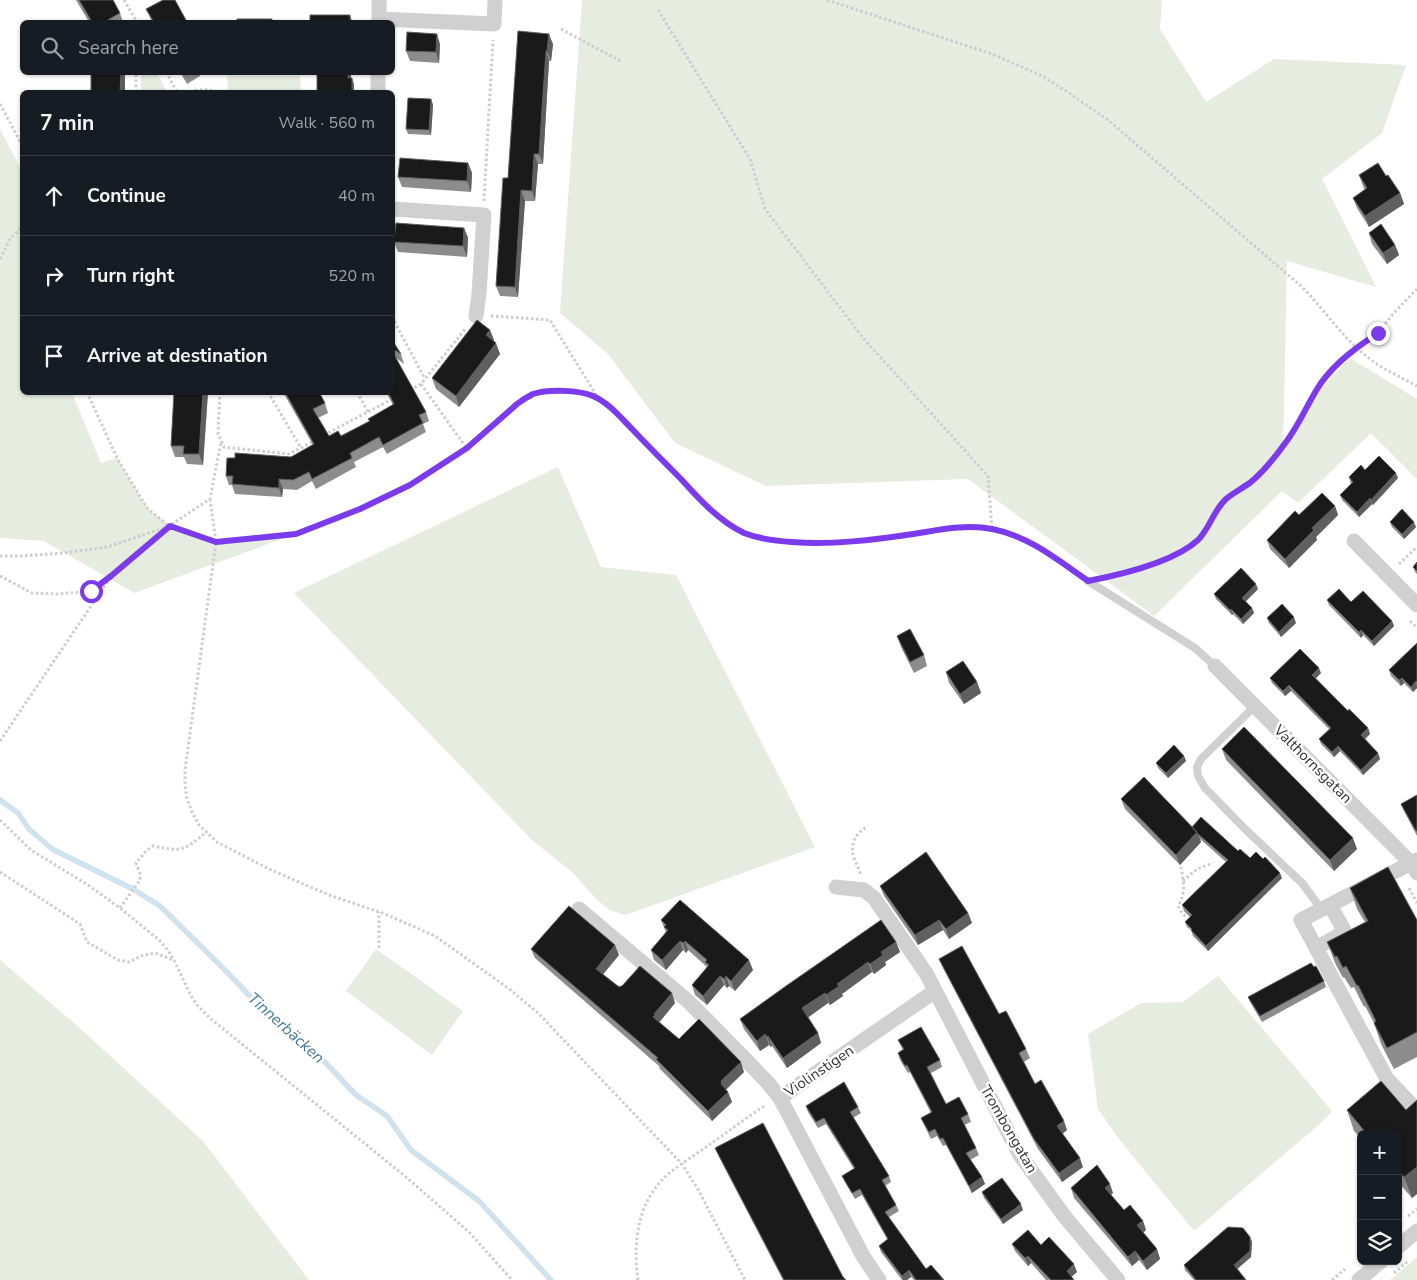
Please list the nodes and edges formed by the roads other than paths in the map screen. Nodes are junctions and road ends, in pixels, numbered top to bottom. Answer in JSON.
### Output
{"nodes":[{"id":1,"x":379,"y":0,"type":"edge"},
{"id":2,"x":495,"y":0,"type":"edge"},
{"id":3,"x":379,"y":20,"type":"edge"},
{"id":4,"x":395,"y":21,"type":"edge"},
{"id":5,"x":378,"y":75,"type":"edge"},
{"id":6,"x":378,"y":90,"type":"edge"},
{"id":7,"x":395,"y":209,"type":"edge"},
{"id":8,"x":476,"y":316,"type":"road end"},
{"id":9,"x":1354,"y":541,"type":"dead end"},
{"id":10,"x":1088,"y":581,"type":"road end"},
{"id":11,"x":1417,"y":605,"type":"edge"},
{"id":12,"x":1215,"y":666,"type":"joint"},
{"id":13,"x":1256,"y":706,"type":"junction"},
{"id":14,"x":1415,"y":866,"type":"edge"},
{"id":15,"x":836,"y":887,"type":"dead end"},
{"id":16,"x":1326,"y":907,"type":"junction"},
{"id":17,"x":579,"y":909,"type":"dead end"},
{"id":18,"x":1316,"y":948,"type":"junction"},
{"id":19,"x":935,"y":991,"type":"junction"},
{"id":20,"x":780,"y":1098,"type":"junction"},
{"id":21,"x":1412,"y":1105,"type":"edge"},
{"id":22,"x":1417,"y":1231,"type":"edge"},
{"id":23,"x":1402,"y":1244,"type":"edge"},
{"id":24,"x":1376,"y":1265,"type":"edge"},
{"id":25,"x":880,"y":1280,"type":"edge"},
{"id":26,"x":1118,"y":1280,"type":"edge"},
{"id":27,"x":1359,"y":1280,"type":"edge"}],
"edges":[{"from":1,"to":3,"type":"street"},
{"from":2,"to":4,"type":"street"},
{"from":5,"to":6,"type":"street"},
{"from":7,"to":8,"type":"street"},
{"from":9,"to":11,"type":"street"},
{"from":10,"to":12,"type":"lane"},
{"from":12,"to":13,"type":"street","name":"Valthornsgatan"},
{"from":13,"to":14,"type":"street","name":"Valthornsgatan"},
{"from":13,"to":16,"type":"lane"},
{"from":14,"to":16,"type":"street","name":"Valthornsgatan"},
{"from":15,"to":19,"type":"street"},
{"from":16,"to":18,"type":"street","name":"Valthornsgatan"},
{"from":16,"to":18,"type":"street"},
{"from":17,"to":20,"type":"street","name":"Violinstigen"},
{"from":18,"to":21,"type":"street","name":"Valthornsgatan"},
{"from":19,"to":20,"type":"street","name":"Violinstigen"},
{"from":19,"to":26,"type":"street","name":"Trombongatan"},
{"from":20,"to":25,"type":"street"},
{"from":22,"to":23,"type":"street"},
{"from":24,"to":27,"type":"street"}]}
